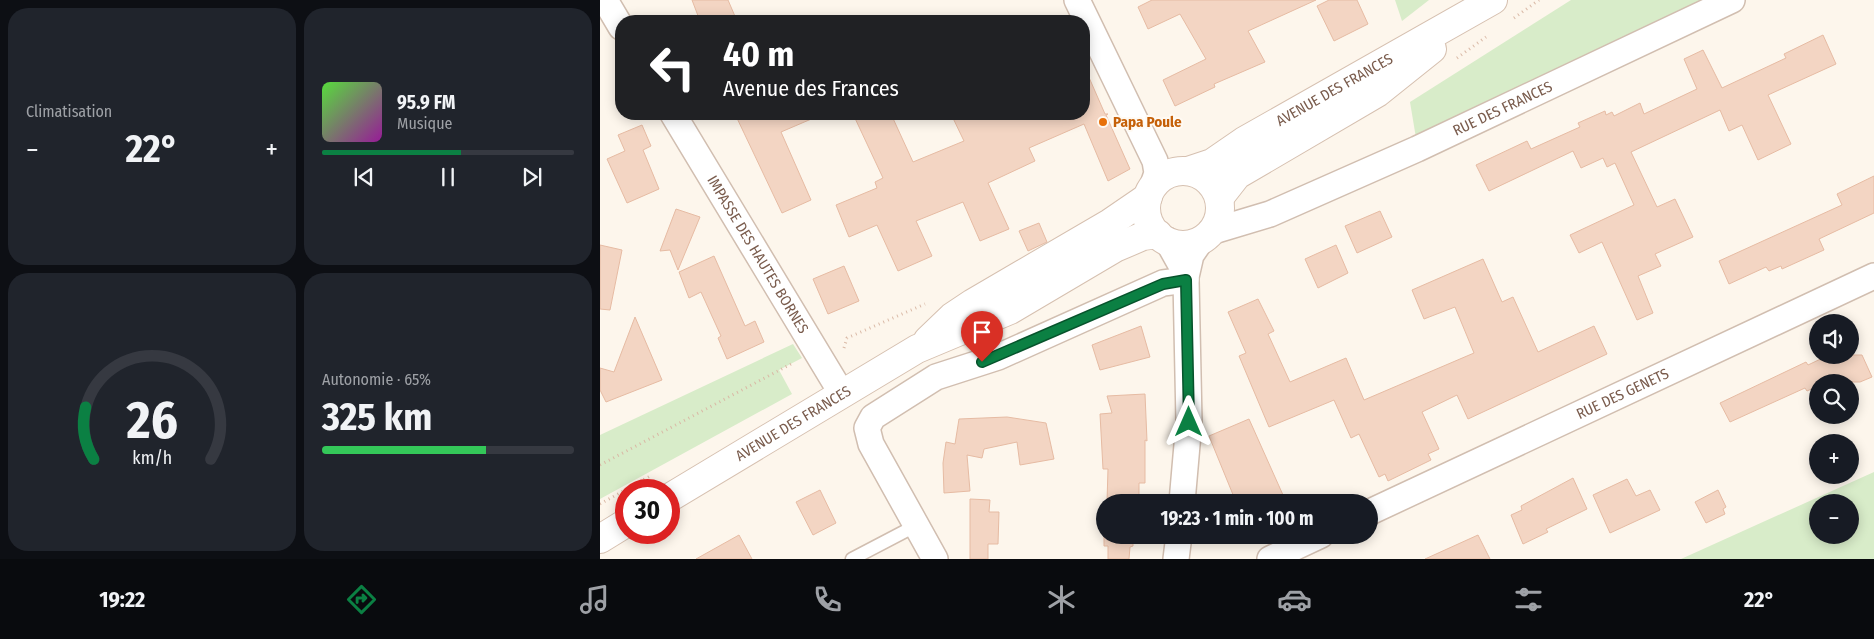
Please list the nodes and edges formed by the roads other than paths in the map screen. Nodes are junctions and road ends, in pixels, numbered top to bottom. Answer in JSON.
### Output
{"nodes":[{"id":1,"x":605,"y":0,"type":"edge"},
{"id":2,"x":1077,"y":0,"type":"edge"},
{"id":3,"x":1732,"y":0,"type":"edge"},
{"id":4,"x":1486,"y":5,"type":"edge"},
{"id":5,"x":1086,"y":15,"type":"edge"},
{"id":6,"x":615,"y":17,"type":"edge"},
{"id":7,"x":1090,"y":23,"type":"edge"},
{"id":8,"x":677,"y":120,"type":"edge"},
{"id":9,"x":1173,"y":168,"type":"junction"},
{"id":10,"x":1150,"y":192,"type":"junction"},
{"id":11,"x":1219,"y":199,"type":"junction"},
{"id":12,"x":1270,"y":214,"type":"junction"},
{"id":13,"x":1206,"y":236,"type":"junction"},
{"id":14,"x":1162,"y":237,"type":"junction"},
{"id":15,"x":1874,"y":276,"type":"edge"},
{"id":16,"x":1186,"y":279,"type":"junction"},
{"id":17,"x":917,"y":349,"type":"junction"},
{"id":18,"x":842,"y":394,"type":"junction"},
{"id":19,"x":680,"y":491,"type":"edge"},
{"id":20,"x":1183,"y":494,"type":"edge"},
{"id":21,"x":1378,"y":508,"type":"edge"},
{"id":22,"x":917,"y":525,"type":"junction"},
{"id":23,"x":615,"y":530,"type":"edge"},
{"id":24,"x":600,"y":539,"type":"edge"},
{"id":25,"x":1178,"y":544,"type":"edge"},
{"id":26,"x":1302,"y":544,"type":"edge"},
{"id":27,"x":852,"y":559,"type":"edge"},
{"id":28,"x":935,"y":559,"type":"edge"},
{"id":29,"x":1176,"y":559,"type":"edge"},
{"id":30,"x":1270,"y":559,"type":"edge"}],
"edges":[{"from":1,"to":6,"type":"street"},
{"from":2,"to":5,"type":"street"},
{"from":3,"to":12,"type":"street","name":"RUE DES FRANCES"},
{"from":4,"to":9,"type":"main road","name":"AVENUE DES FRANCES"},
{"from":4,"to":11,"type":"main road","name":"AVENUE DES FRANCES"},
{"from":7,"to":9,"type":"street"},
{"from":8,"to":18,"type":"street","name":"IMPASSE DES HAUTES BORNES"},
{"from":9,"to":10,"type":"main road"},
{"from":9,"to":11,"type":"main road"},
{"from":10,"to":14,"type":"main road"},
{"from":10,"to":17,"type":"main road","name":"AVENUE DES FRANCES"},
{"from":11,"to":12,"type":"street","name":"RUE DES FRANCES"},
{"from":11,"to":13,"type":"main road"},
{"from":12,"to":13,"type":"street","name":"RUE DES FRANCES"},
{"from":13,"to":14,"type":"main road"},
{"from":13,"to":16,"type":"street"},
{"from":14,"to":16,"type":"street"},
{"from":14,"to":17,"type":"main road","name":"AVENUE DES FRANCES"},
{"from":15,"to":21,"type":"street","name":"RUE DES GENETS"},
{"from":16,"to":20,"type":"street"},
{"from":16,"to":22,"type":"street"},
{"from":17,"to":18,"type":"main road","name":"AVENUE DES FRANCES"},
{"from":18,"to":19,"type":"main road","name":"AVENUE DES FRANCES"},
{"from":22,"to":27,"type":"lane"},
{"from":22,"to":28,"type":"street"},
{"from":23,"to":24,"type":"main road"},
{"from":25,"to":29,"type":"street"},
{"from":26,"to":30,"type":"street"}]}
